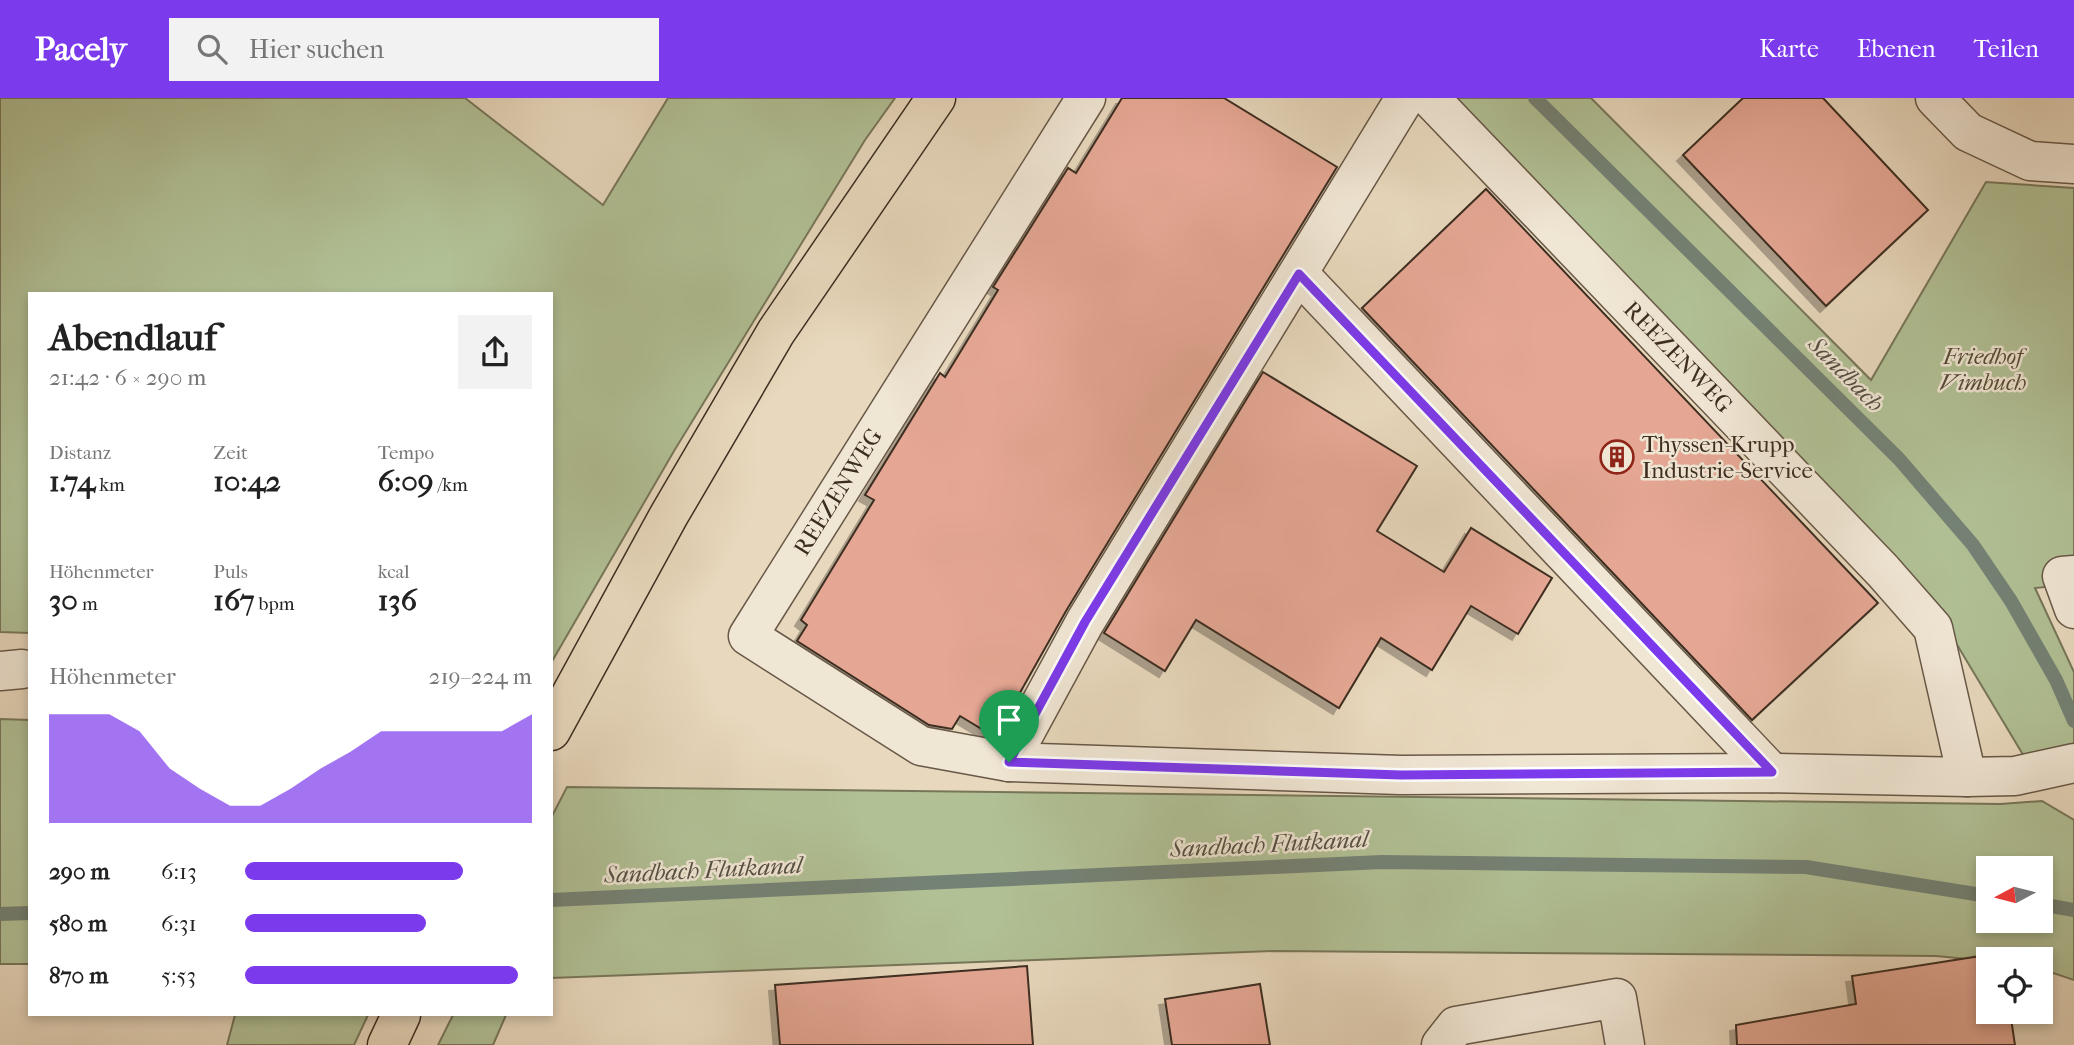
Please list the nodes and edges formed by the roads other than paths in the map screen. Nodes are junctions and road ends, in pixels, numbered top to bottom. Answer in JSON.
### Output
{"nodes":[{"id":1,"x":936,"y":98,"type":"edge"},
{"id":2,"x":1086,"y":98,"type":"edge"},
{"id":3,"x":1405,"y":98,"type":"edge"},
{"id":4,"x":1430,"y":98,"type":"edge"},
{"id":5,"x":1935,"y":98,"type":"edge"},
{"id":6,"x":2074,"y":164,"type":"edge"},
{"id":7,"x":1299,"y":274,"type":"junction"},
{"id":8,"x":2074,"y":575,"type":"edge"},
{"id":9,"x":2074,"y":609,"type":"edge"},
{"id":10,"x":553,"y":727,"type":"edge"},
{"id":11,"x":1009,"y":762,"type":"junction"},
{"id":12,"x":2074,"y":763,"type":"edge"},
{"id":13,"x":1772,"y":772,"type":"junction"},
{"id":14,"x":1967,"y":777,"type":"junction"},
{"id":15,"x":401,"y":1016,"type":"edge"},
{"id":16,"x":387,"y":1045,"type":"edge"},
{"id":17,"x":1441,"y":1045,"type":"edge"},
{"id":18,"x":1625,"y":1045,"type":"edge"}],
"edges":[{"from":1,"to":10,"type":"main road"},
{"from":2,"to":11,"type":"street","name":"REEZENWEG"},
{"from":3,"to":7,"type":"street"},
{"from":4,"to":14,"type":"street","name":"REEZENWEG"},
{"from":5,"to":6,"type":"street"},
{"from":7,"to":11,"type":"street"},
{"from":7,"to":13,"type":"street"},
{"from":8,"to":9,"type":"street"},
{"from":11,"to":13,"type":"street","name":"REEZENWEG"},
{"from":12,"to":14,"type":"street","name":"REEZENWEG"},
{"from":13,"to":14,"type":"street","name":"REEZENWEG"},
{"from":15,"to":16,"type":"main road"},
{"from":17,"to":18,"type":"street"}]}
